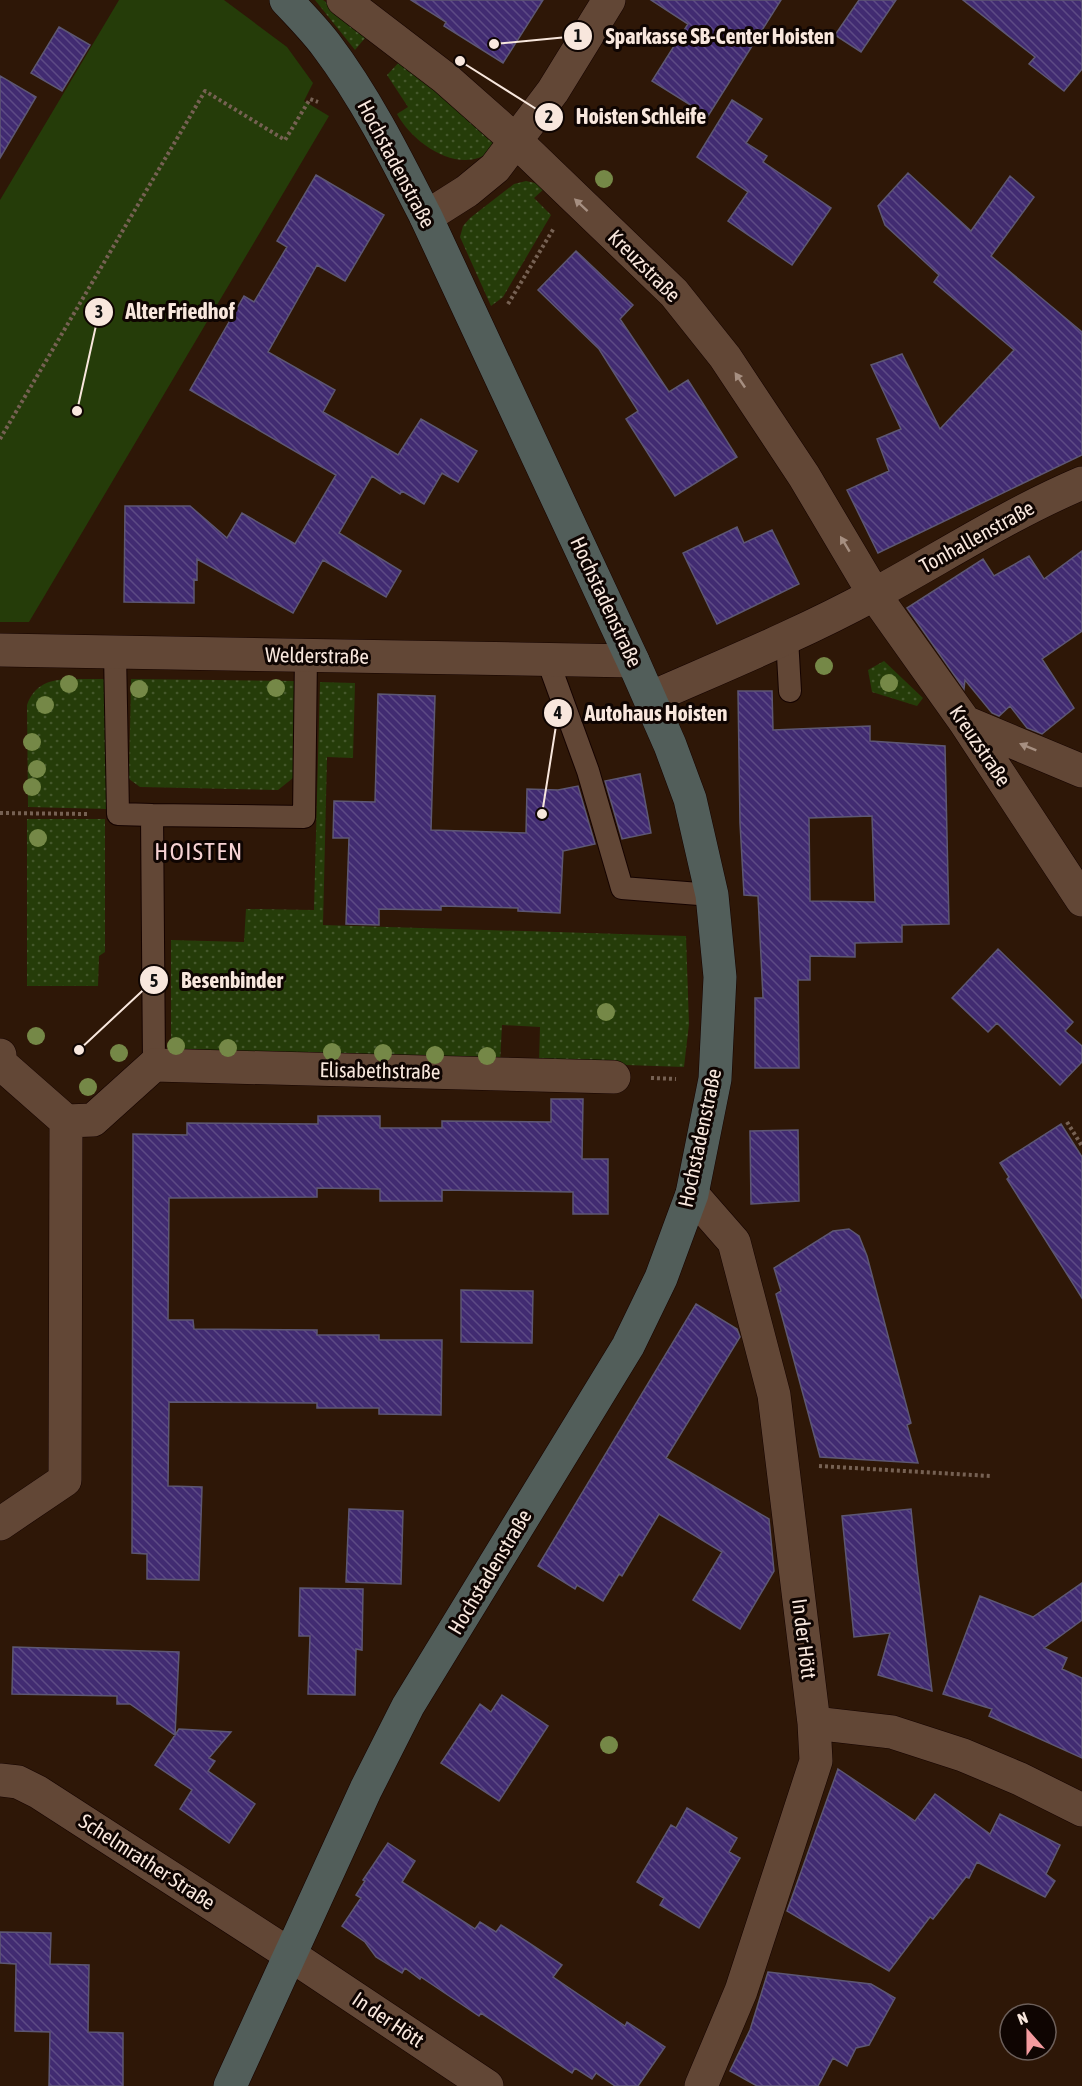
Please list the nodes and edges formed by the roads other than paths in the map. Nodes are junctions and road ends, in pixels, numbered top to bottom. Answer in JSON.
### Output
{"nodes":[{"id":1,"x":286,"y":0,"type":"edge"},
{"id":2,"x":343,"y":0,"type":"edge"},
{"id":3,"x":609,"y":0,"type":"edge"},
{"id":4,"x":516,"y":141,"type":"junction"},
{"id":5,"x":426,"y":217,"type":"junction"},
{"id":6,"x":1082,"y":483,"type":"edge"},
{"id":7,"x":874,"y":594,"type":"junction"},
{"id":8,"x":787,"y":638,"type":"junction"},
{"id":9,"x":0,"y":651,"type":"edge"},
{"id":10,"x":115,"y":652,"type":"junction"},
{"id":11,"x":306,"y":655,"type":"junction"},
{"id":12,"x":548,"y":661,"type":"junction"},
{"id":13,"x":633,"y":661,"type":"junction"},
{"id":14,"x":790,"y":691,"type":"dead end"},
{"id":15,"x":650,"y":698,"type":"junction"},
{"id":16,"x":965,"y":722,"type":"junction"},
{"id":17,"x":1082,"y":771,"type":"edge"},
{"id":18,"x":152,"y":815,"type":"junction"},
{"id":19,"x":712,"y":895,"type":"junction"},
{"id":20,"x":1082,"y":900,"type":"edge"},
{"id":21,"x":0,"y":1055,"type":"edge"},
{"id":22,"x":154,"y":1065,"type":"junction"},
{"id":23,"x":614,"y":1077,"type":"road end"},
{"id":24,"x":66,"y":1121,"type":"junction"},
{"id":25,"x":692,"y":1194,"type":"junction"},
{"id":26,"x":0,"y":1524,"type":"edge"},
{"id":27,"x":814,"y":1723,"type":"junction"},
{"id":28,"x":0,"y":1780,"type":"edge"},
{"id":29,"x":1082,"y":1810,"type":"edge"},
{"id":30,"x":289,"y":1954,"type":"junction"},
{"id":31,"x":230,"y":2086,"type":"edge"},
{"id":32,"x":487,"y":2086,"type":"edge"},
{"id":33,"x":701,"y":2086,"type":"edge"}],
"edges":[{"from":1,"to":5,"type":"main road","name":"Hochstadenstraße"},
{"from":2,"to":4,"type":"street","name":"Kreuzstraße"},
{"from":3,"to":4,"type":"street"},
{"from":4,"to":5,"type":"street"},
{"from":7,"to":4,"type":"street","name":"Kreuzstraße","one_way":true},
{"from":5,"to":13,"type":"main road","name":"Hochstadenstraße"},
{"from":6,"to":7,"type":"street","name":"Tonhallenstraße"},
{"from":7,"to":8,"type":"street"},
{"from":7,"to":16,"type":"street","name":"Kreuzstraße"},
{"from":8,"to":14,"type":"lane"},
{"from":8,"to":15,"type":"street"},
{"from":9,"to":10,"type":"street","name":"Welderstraße"},
{"from":10,"to":11,"type":"street","name":"Welderstraße"},
{"from":10,"to":18,"type":"lane"},
{"from":11,"to":12,"type":"street","name":"Welderstraße"},
{"from":11,"to":18,"type":"lane"},
{"from":12,"to":13,"type":"street","name":"Welderstraße"},
{"from":12,"to":19,"type":"lane"},
{"from":13,"to":15,"type":"main road","name":"Hochstadenstraße"},
{"from":15,"to":19,"type":"main road","name":"Hochstadenstraße"},
{"from":17,"to":16,"type":"street","one_way":true},
{"from":16,"to":20,"type":"street","name":"Kreuzstraße"},
{"from":18,"to":22,"type":"lane"},
{"from":19,"to":25,"type":"main road","name":"Hochstadenstraße"},
{"from":21,"to":24,"type":"street"},
{"from":22,"to":23,"type":"street","name":"Elisabethstraße"},
{"from":22,"to":24,"type":"street"},
{"from":24,"to":26,"type":"street"},
{"from":25,"to":27,"type":"street","name":"In der Hött"},
{"from":25,"to":30,"type":"main road","name":"Hochstadenstraße"},
{"from":27,"to":29,"type":"street"},
{"from":27,"to":33,"type":"street","name":"In der Hött"},
{"from":28,"to":30,"type":"street","name":"Schelmrather Straße"},
{"from":30,"to":31,"type":"main road","name":"Hochstadenstraße"},
{"from":30,"to":32,"type":"street","name":"In der Hött"}]}
